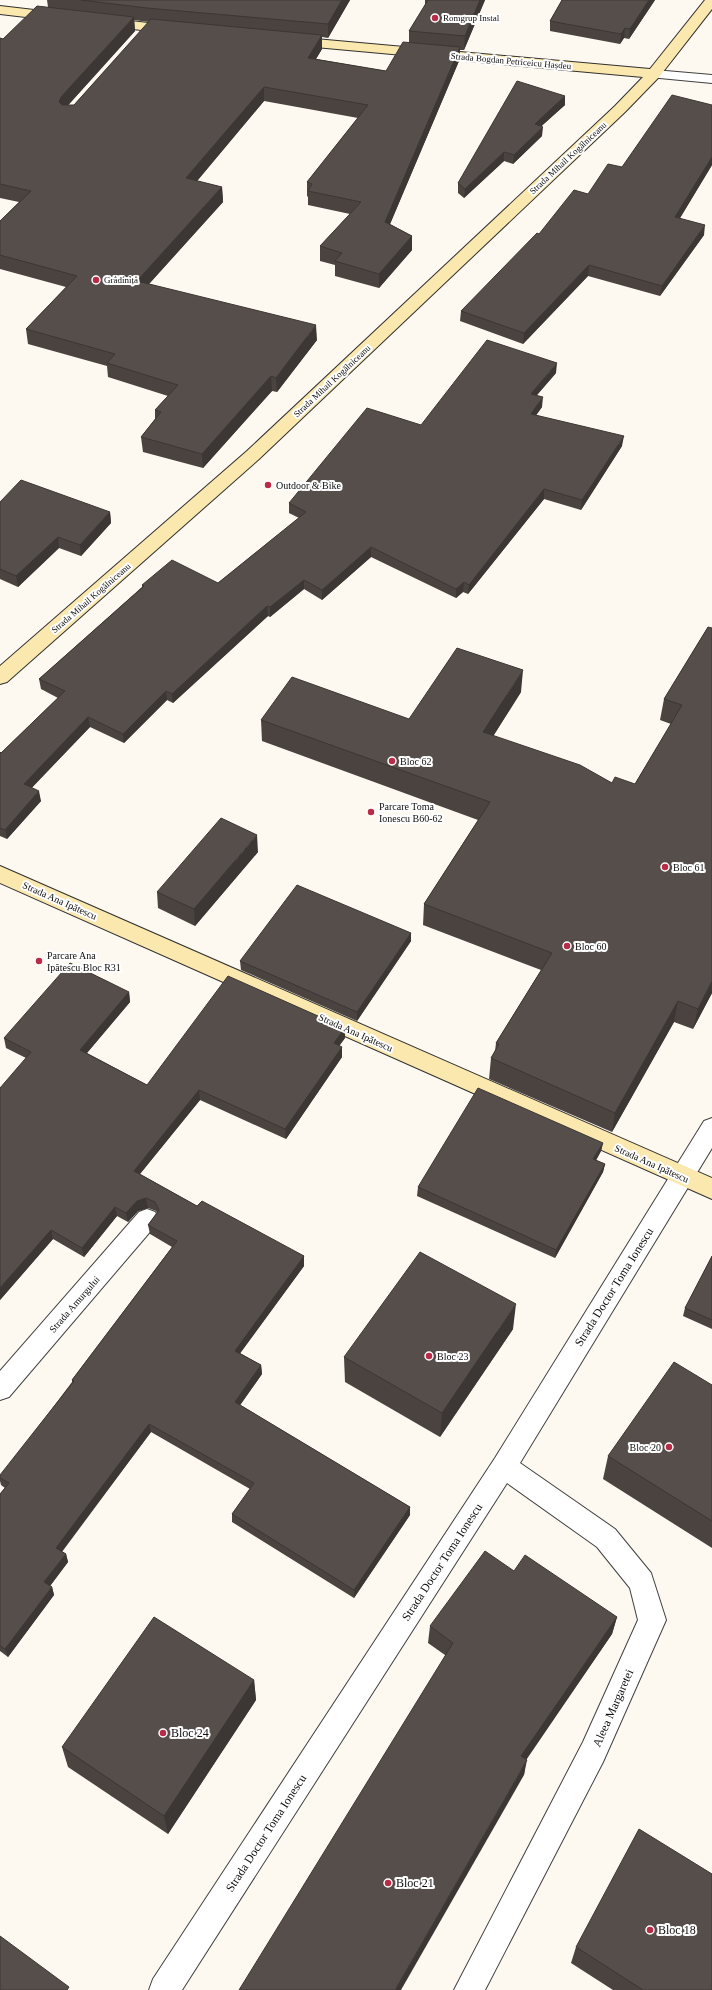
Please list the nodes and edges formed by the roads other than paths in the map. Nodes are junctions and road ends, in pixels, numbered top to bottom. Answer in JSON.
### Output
{"nodes":[{"id":1,"x":712,"y":0,"type":"edge"},
{"id":2,"x":0,"y":10,"type":"edge"},
{"id":3,"x":70,"y":18,"type":"edge"},
{"id":4,"x":94,"y":21,"type":"edge"},
{"id":5,"x":148,"y":27,"type":"junction"},
{"id":6,"x":186,"y":31,"type":"edge"},
{"id":7,"x":138,"y":39,"type":"edge"},
{"id":8,"x":278,"y":39,"type":"edge"},
{"id":9,"x":654,"y":74,"type":"junction"},
{"id":10,"x":712,"y":79,"type":"edge"},
{"id":11,"x":0,"y":677,"type":"edge"},
{"id":12,"x":0,"y":874,"type":"edge"},
{"id":13,"x":712,"y":1128,"type":"edge"},
{"id":14,"x":683,"y":1177,"type":"junction"},
{"id":15,"x":712,"y":1189,"type":"edge"},
{"id":16,"x":147,"y":1219,"type":"dead end"},
{"id":17,"x":0,"y":1389,"type":"edge"},
{"id":18,"x":504,"y":1466,"type":"junction"},
{"id":19,"x":164,"y":1990,"type":"edge"},
{"id":20,"x":469,"y":1990,"type":"edge"}],
"edges":[{"from":1,"to":9,"type":"street","name":"Strada Mihail Kogălniceanu"},
{"from":2,"to":3,"type":"street"},
{"from":4,"to":5,"type":"street"},
{"from":5,"to":6,"type":"street"},
{"from":5,"to":7,"type":"street"},
{"from":8,"to":9,"type":"street","name":"Strada Bogdan Petriceicu Hașdeu"},
{"from":9,"to":10,"type":"street","name":"Strada Bogdan Petriceicu Hașdeu"},
{"from":9,"to":11,"type":"street","name":"Strada Mihail Kogălniceanu"},
{"from":12,"to":14,"type":"street","name":"Strada Ana Ipătescu"},
{"from":13,"to":14,"type":"street","name":"Strada Doctor Toma Ionescu"},
{"from":14,"to":15,"type":"street","name":"Strada Ana Ipătescu"},
{"from":14,"to":18,"type":"street","name":"Strada Doctor Toma Ionescu"},
{"from":16,"to":17,"type":"street","name":"Strada Amurgului"},
{"from":18,"to":19,"type":"street","name":"Strada Doctor Toma Ionescu"},
{"from":18,"to":20,"type":"street","name":"Aleea Margaretei"}]}
